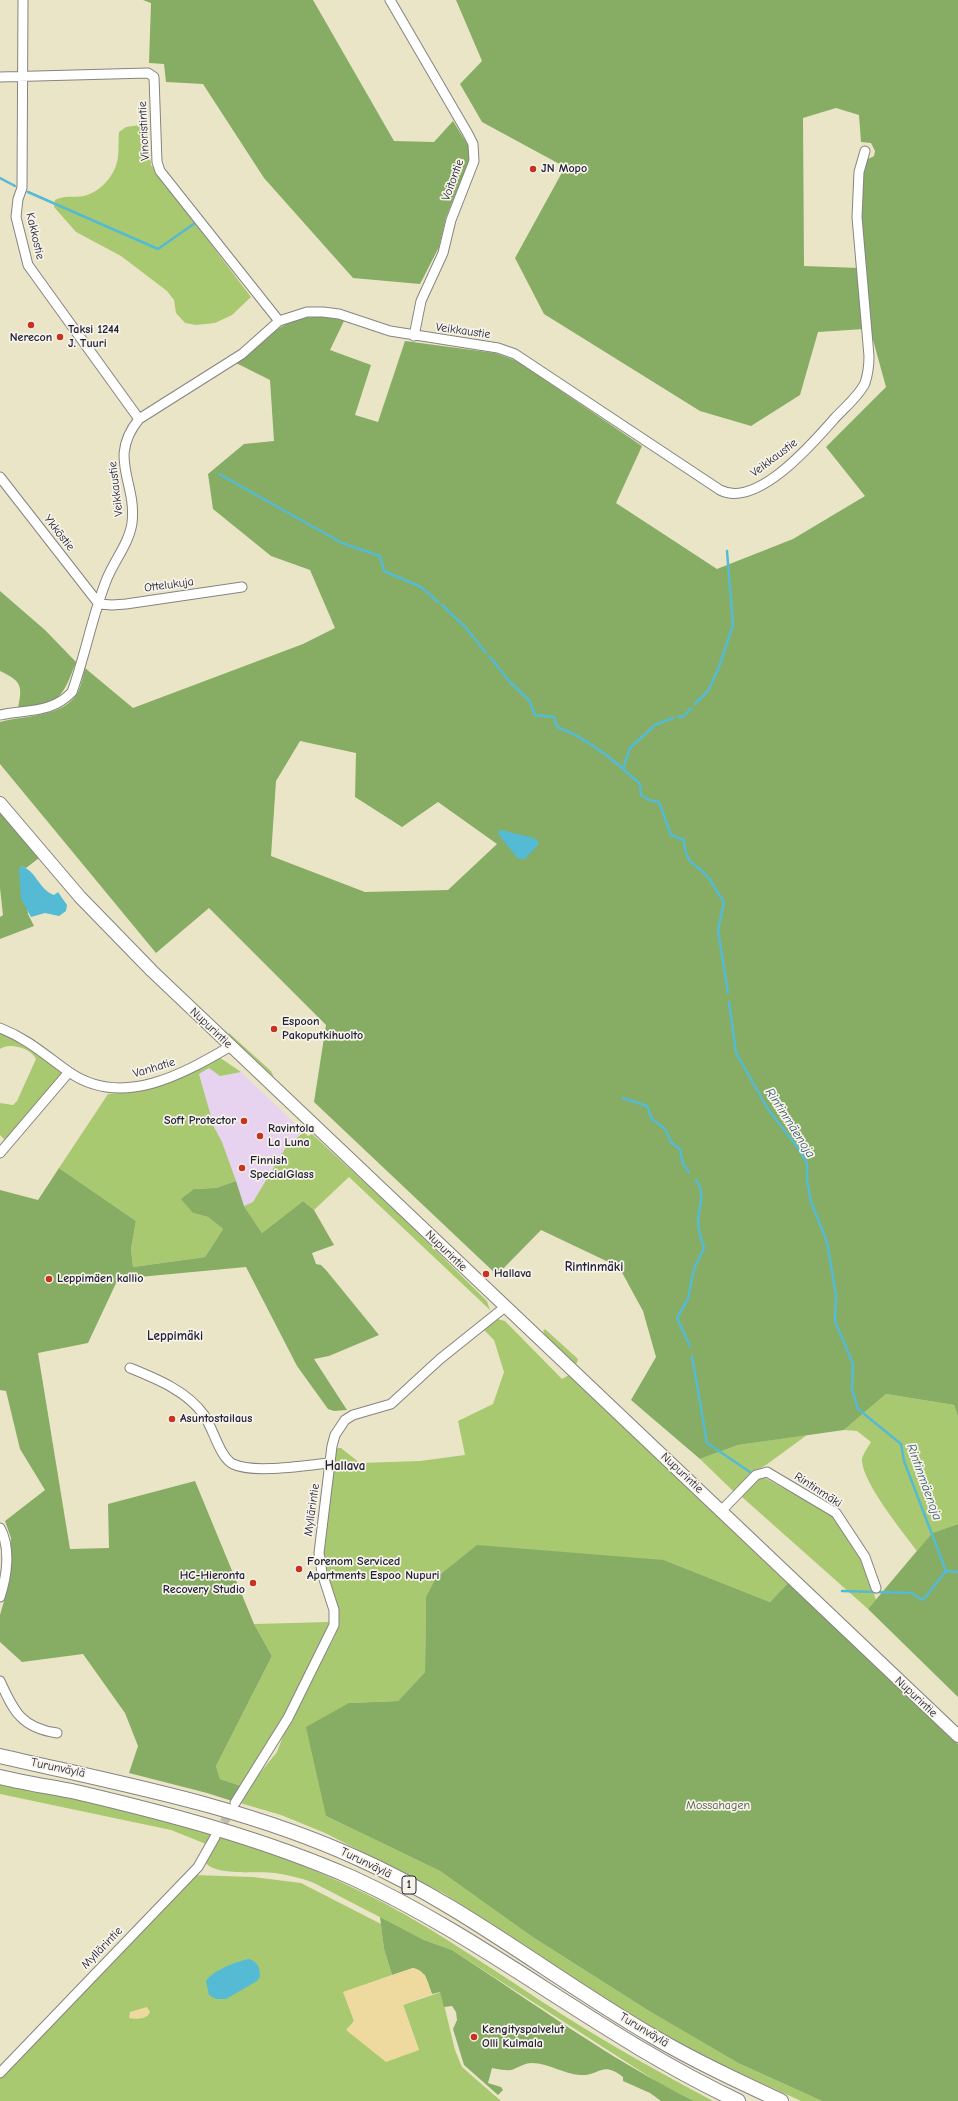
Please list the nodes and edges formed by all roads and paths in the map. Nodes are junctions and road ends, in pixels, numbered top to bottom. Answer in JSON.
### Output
{"nodes":[{"id":1,"x":23,"y":0,"type":"edge"},
{"id":2,"x":390,"y":0,"type":"edge"},
{"id":3,"x":23,"y":76,"type":"junction"},
{"id":4,"x":0,"y":77,"type":"edge"},
{"id":5,"x":865,"y":151,"type":"dead end"},
{"id":6,"x":279,"y":321,"type":"junction"},
{"id":7,"x":414,"y":336,"type":"junction"},
{"id":8,"x":139,"y":419,"type":"junction"},
{"id":9,"x":0,"y":477,"type":"edge"},
{"id":10,"x":242,"y":587,"type":"dead end"},
{"id":11,"x":99,"y":604,"type":"junction"},
{"id":12,"x":0,"y":715,"type":"edge"},
{"id":13,"x":0,"y":803,"type":"edge"},
{"id":14,"x":0,"y":1028,"type":"edge"},
{"id":15,"x":231,"y":1046,"type":"junction"},
{"id":16,"x":69,"y":1072,"type":"junction"},
{"id":17,"x":0,"y":1153,"type":"edge"},
{"id":18,"x":505,"y":1307,"type":"junction"},
{"id":19,"x":130,"y":1368,"type":"dead end"},
{"id":20,"x":330,"y":1463,"type":"junction"},
{"id":21,"x":722,"y":1510,"type":"junction"},
{"id":22,"x":0,"y":1528,"type":"edge"},
{"id":23,"x":876,"y":1588,"type":"dead end"},
{"id":24,"x":0,"y":1597,"type":"edge"},
{"id":25,"x":0,"y":1681,"type":"edge"},
{"id":26,"x":57,"y":1733,"type":"dead end"},
{"id":27,"x":958,"y":1736,"type":"edge"},
{"id":28,"x":0,"y":1756,"type":"edge"},
{"id":29,"x":0,"y":1777,"type":"edge"},
{"id":30,"x":236,"y":1803,"type":"tunnel mouth"},
{"id":31,"x":215,"y":1837,"type":"tunnel mouth"},
{"id":32,"x":0,"y":2073,"type":"edge"},
{"id":33,"x":738,"y":2101,"type":"edge"},
{"id":34,"x":781,"y":2101,"type":"edge"}],
"edges":[{"from":1,"to":3,"type":"street","name":"Kakkostie"},
{"from":2,"to":7,"type":"street","name":"Voitontie"},
{"from":3,"to":4,"type":"street","name":"Vinoristintie"},
{"from":3,"to":6,"type":"street","name":"Vinoristintie"},
{"from":3,"to":8,"type":"street","name":"Kakkostie"},
{"from":5,"to":7,"type":"street","name":"Veikkaustie"},
{"from":6,"to":7,"type":"street","name":"Veikkaustie"},
{"from":6,"to":8,"type":"street","name":"Veikkaustie"},
{"from":8,"to":11,"type":"street","name":"Veikkaustie"},
{"from":9,"to":11,"type":"street","name":"Ykköstie"},
{"from":10,"to":11,"type":"street","name":"Ottelukuja"},
{"from":11,"to":12,"type":"street","name":"Veikkaustie"},
{"from":13,"to":15,"type":"main road","name":"Nupurintie"},
{"from":14,"to":16,"type":"street","name":"Vanhatie"},
{"from":15,"to":16,"type":"street","name":"Vanhatie"},
{"from":15,"to":18,"type":"main road","name":"Nupurintie"},
{"from":16,"to":17,"type":"street"},
{"from":18,"to":20,"type":"street","name":"Myllärintie"},
{"from":18,"to":21,"type":"main road","name":"Nupurintie"},
{"from":19,"to":20,"type":"street"},
{"from":20,"to":30,"type":"street","name":"Myllärintie"},
{"from":21,"to":23,"type":"street","name":"Rintinmäki"},
{"from":21,"to":27,"type":"main road","name":"Nupurintie"},
{"from":22,"to":24,"type":"street"},
{"from":25,"to":26,"type":"street"},
{"from":28,"to":34,"type":"highway","name":"Turunväylä","number":"1"},
{"from":29,"to":33,"type":"highway","name":"Turunväylä","number":"1"},
{"from":31,"to":32,"type":"street","name":"Myllärintie"}]}
